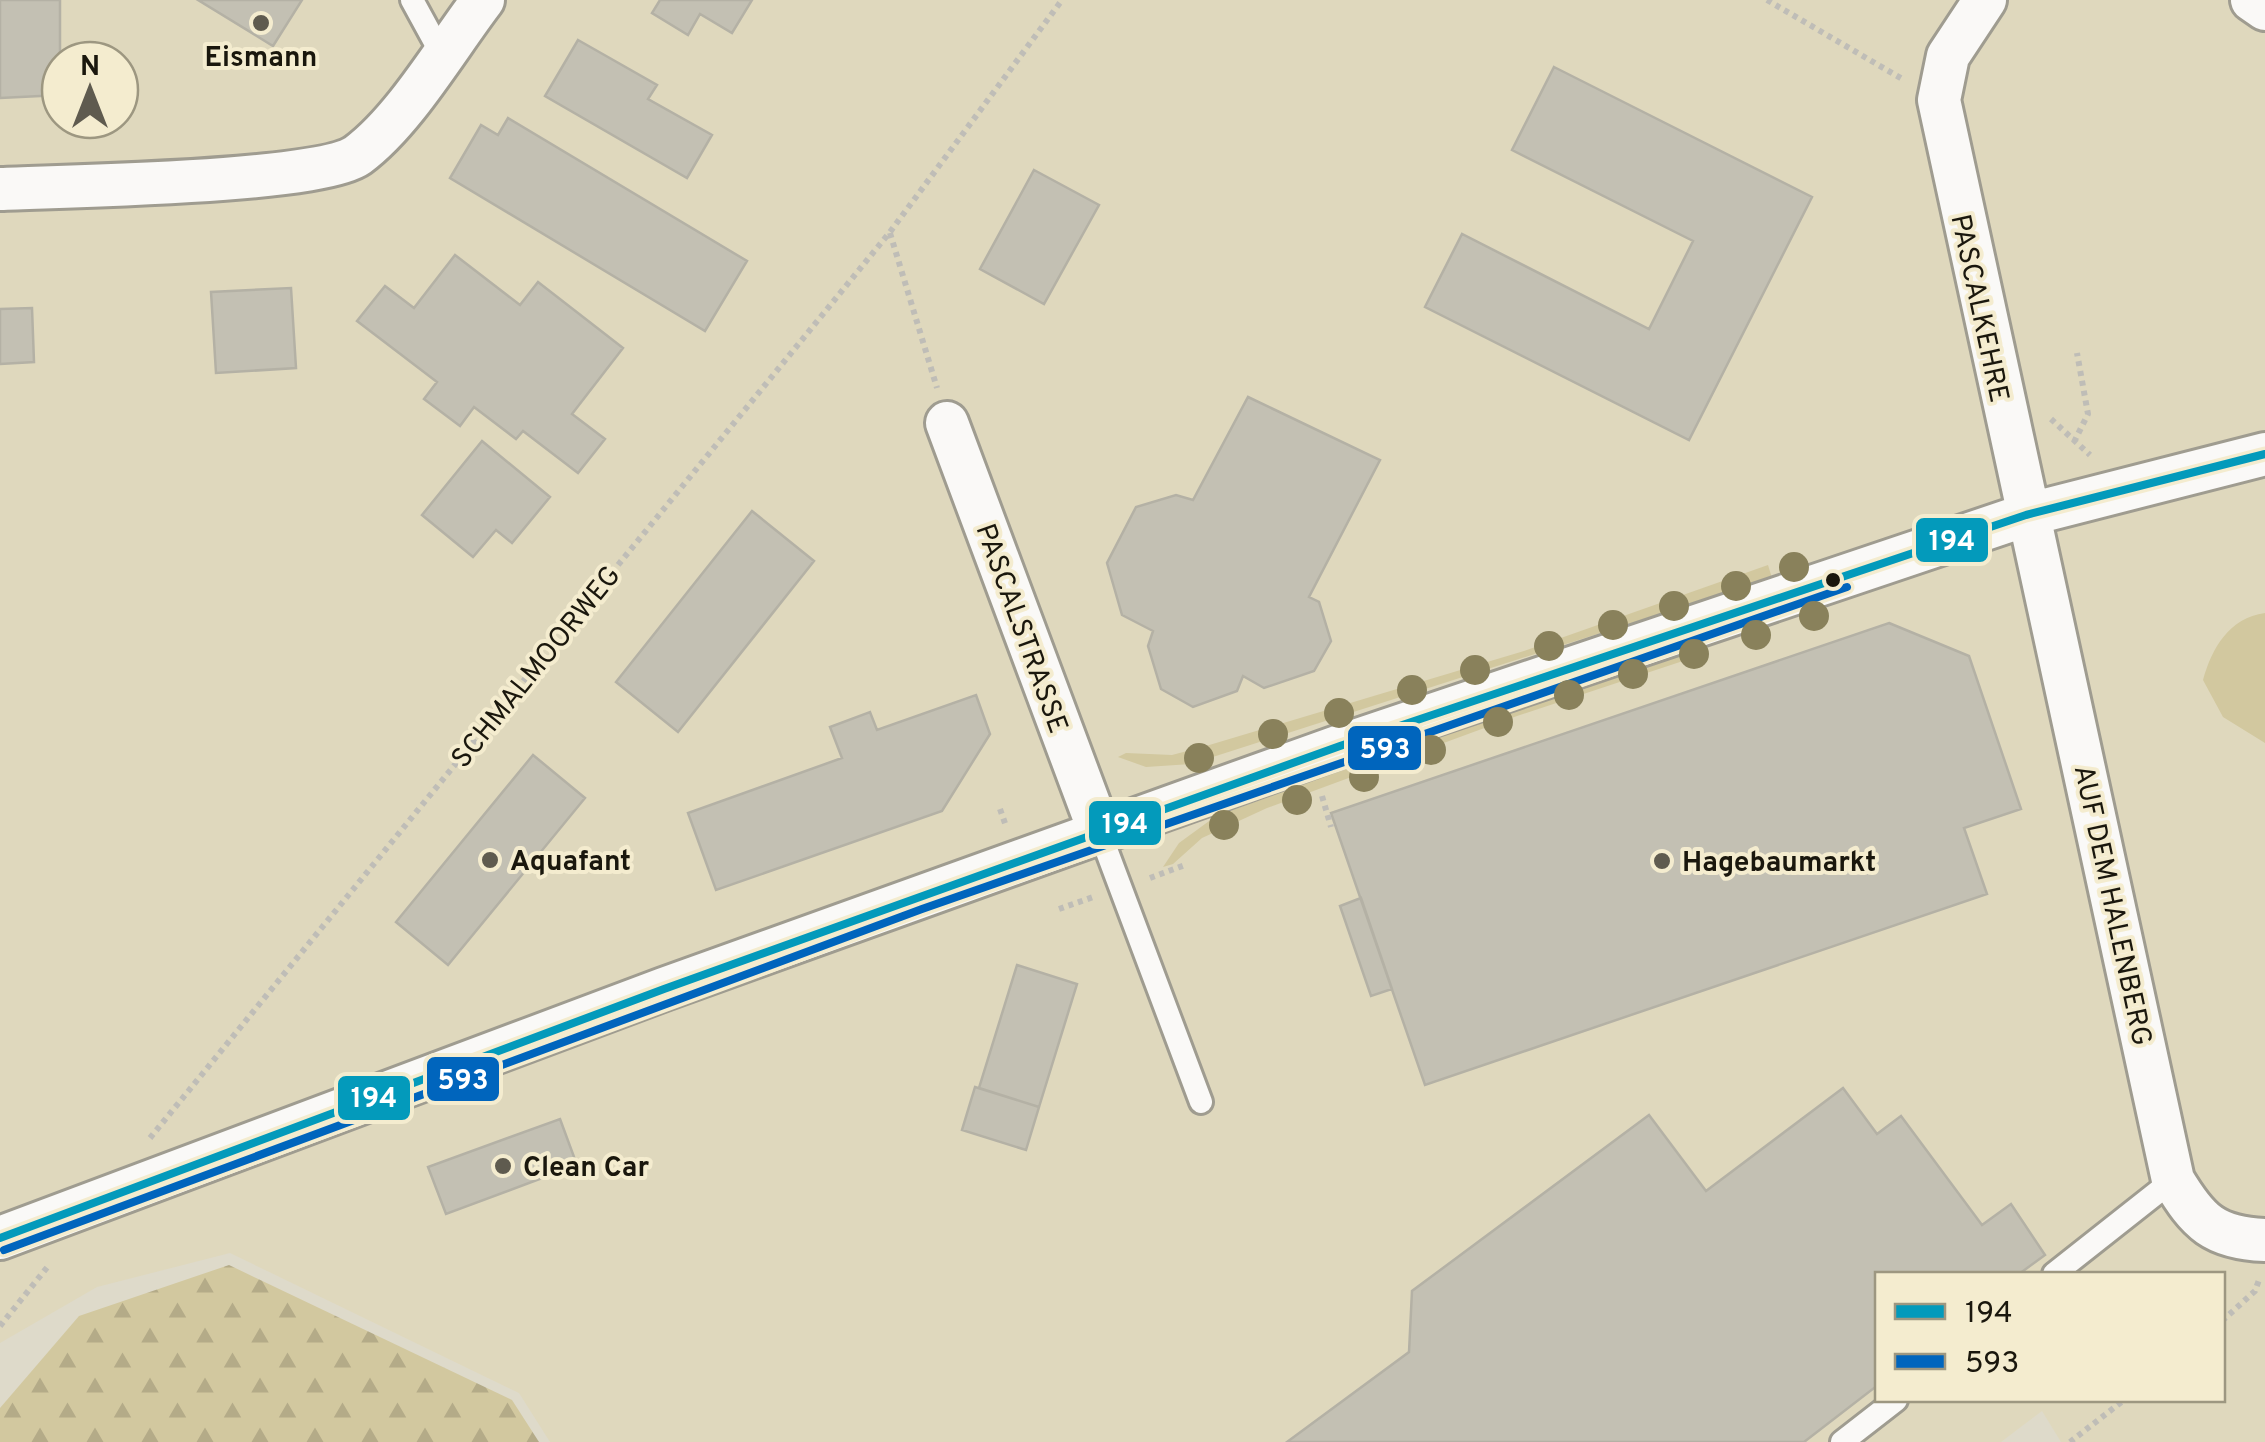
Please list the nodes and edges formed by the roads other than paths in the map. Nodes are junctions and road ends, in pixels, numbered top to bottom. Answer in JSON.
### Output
{"nodes":[{"id":1,"x":412,"y":0,"type":"edge"},
{"id":2,"x":484,"y":0,"type":"edge"},
{"id":3,"x":1986,"y":0,"type":"edge"},
{"id":4,"x":2252,"y":0,"type":"edge"},
{"id":5,"x":2265,"y":9,"type":"edge"},
{"id":6,"x":442,"y":55,"type":"junction"},
{"id":7,"x":0,"y":189,"type":"edge"},
{"id":8,"x":947,"y":423,"type":"road end"},
{"id":9,"x":2265,"y":454,"type":"edge"},
{"id":10,"x":2026,"y":515,"type":"junction"},
{"id":11,"x":1100,"y":833,"type":"junction"},
{"id":12,"x":1201,"y":1102,"type":"dead end"},
{"id":13,"x":2173,"y":1180,"type":"junction"},
{"id":14,"x":0,"y":1238,"type":"edge"},
{"id":15,"x":2264,"y":1253,"type":"edge"},
{"id":16,"x":2057,"y":1272,"type":"edge"},
{"id":17,"x":1893,"y":1402,"type":"edge"},
{"id":18,"x":1842,"y":1442,"type":"edge"}],
"edges":[{"from":1,"to":6,"type":"lane"},
{"from":2,"to":6,"type":"street"},
{"from":3,"to":10,"type":"street","name":"PASCALKEHRE"},
{"from":4,"to":5,"type":"street"},
{"from":6,"to":7,"type":"street"},
{"from":8,"to":11,"type":"street","name":"PASCALSTRASSE"},
{"from":9,"to":10,"type":"street"},
{"from":10,"to":11,"type":"street"},
{"from":10,"to":13,"type":"street","name":"AUF DEM HALENBERG"},
{"from":11,"to":12,"type":"lane","name":"PASCALSTRASSE"},
{"from":11,"to":14,"type":"street"},
{"from":13,"to":15,"type":"street","name":"AUF DEM HALENBERG"},
{"from":13,"to":16,"type":"lane"},
{"from":17,"to":18,"type":"lane"}]}
